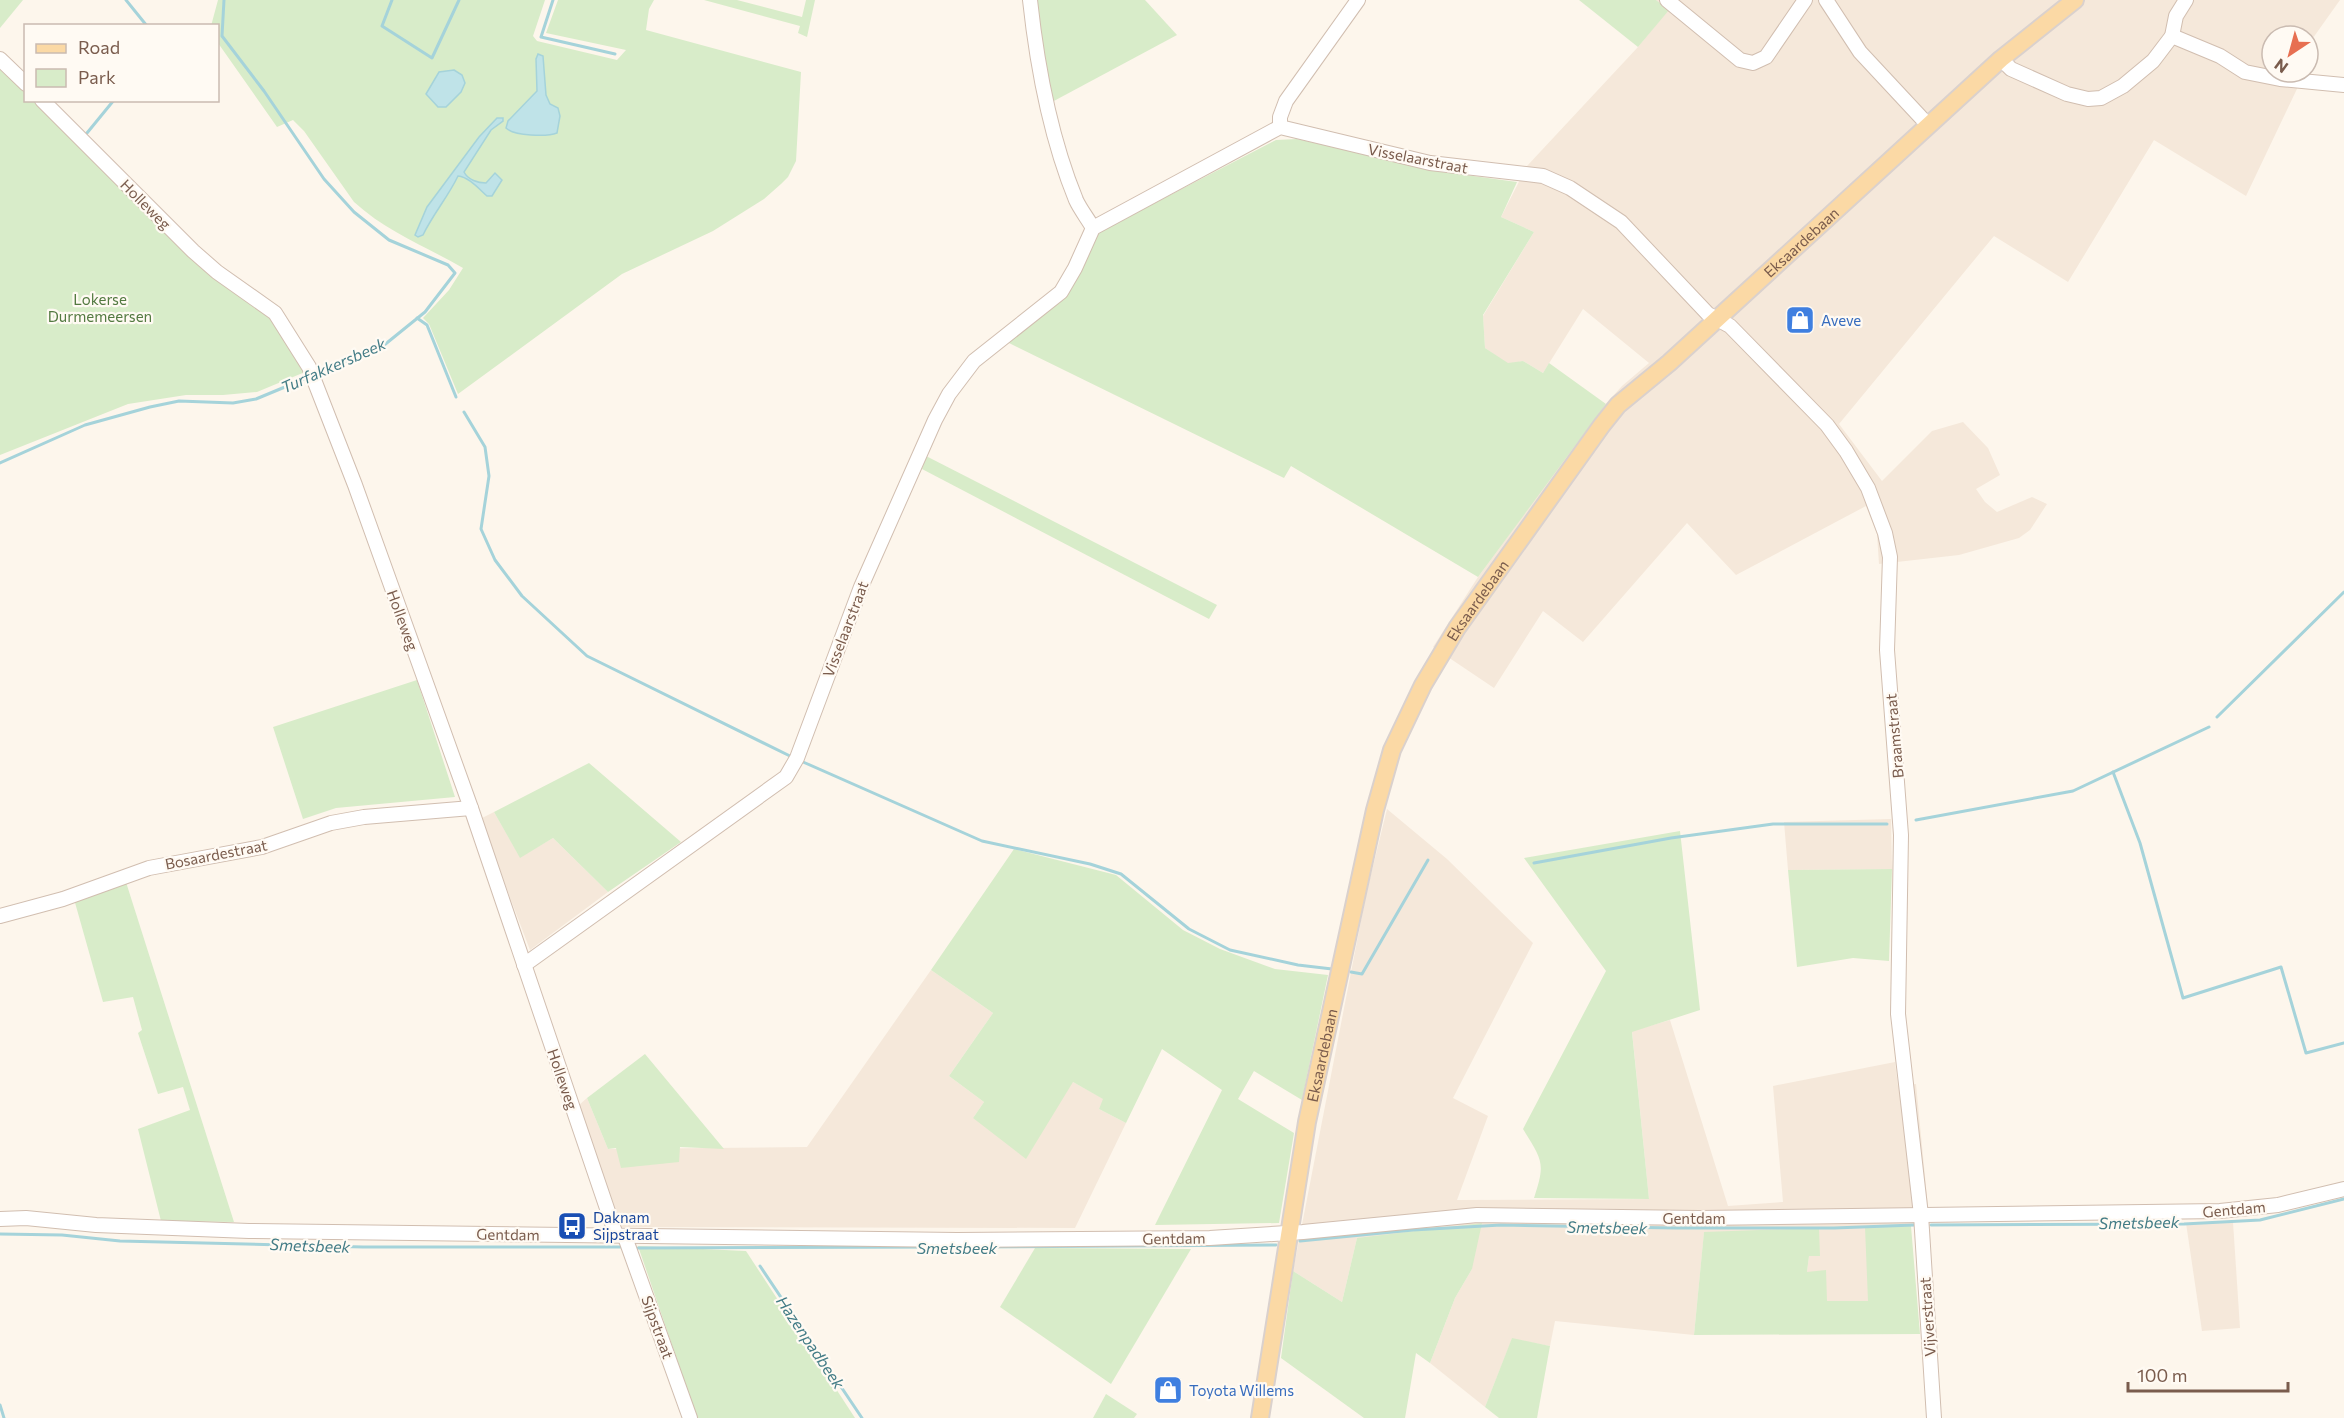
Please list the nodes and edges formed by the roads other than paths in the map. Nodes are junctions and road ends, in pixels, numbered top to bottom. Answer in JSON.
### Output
{"nodes":[{"id":1,"x":1030,"y":0,"type":"edge"},
{"id":2,"x":1358,"y":0,"type":"edge"},
{"id":3,"x":1667,"y":0,"type":"edge"},
{"id":4,"x":1805,"y":0,"type":"edge"},
{"id":5,"x":1826,"y":0,"type":"edge"},
{"id":6,"x":2076,"y":0,"type":"edge"},
{"id":7,"x":2186,"y":0,"type":"edge"},
{"id":8,"x":2172,"y":36,"type":"junction"},
{"id":9,"x":0,"y":59,"type":"edge"},
{"id":10,"x":2001,"y":59,"type":"junction"},
{"id":11,"x":24,"y":82,"type":"edge"},
{"id":12,"x":2344,"y":86,"type":"edge"},
{"id":13,"x":44,"y":102,"type":"edge"},
{"id":14,"x":1928,"y":125,"type":"junction"},
{"id":15,"x":1280,"y":127,"type":"junction"},
{"id":16,"x":1093,"y":228,"type":"junction"},
{"id":17,"x":1716,"y":319,"type":"junction"},
{"id":18,"x":471,"y":808,"type":"junction"},
{"id":19,"x":0,"y":916,"type":"edge"},
{"id":20,"x":524,"y":965,"type":"junction"},
{"id":21,"x":2344,"y":1189,"type":"edge"},
{"id":22,"x":1921,"y":1215,"type":"junction"},
{"id":23,"x":0,"y":1219,"type":"edge"},
{"id":24,"x":1288,"y":1233,"type":"junction"},
{"id":25,"x":620,"y":1236,"type":"junction"},
{"id":26,"x":690,"y":1418,"type":"edge"},
{"id":27,"x":1260,"y":1418,"type":"edge"},
{"id":28,"x":1934,"y":1418,"type":"edge"}],
"edges":[{"from":1,"to":16,"type":"street"},
{"from":2,"to":15,"type":"street"},
{"from":3,"to":4,"type":"street"},
{"from":5,"to":14,"type":"street"},
{"from":6,"to":10,"type":"main road","name":"Eksaardebaan"},
{"from":7,"to":8,"type":"street"},
{"from":8,"to":10,"type":"street"},
{"from":8,"to":12,"type":"street"},
{"from":9,"to":11,"type":"street"},
{"from":10,"to":14,"type":"main road","name":"Eksaardebaan"},
{"from":13,"to":18,"type":"street","name":"Holleweg"},
{"from":14,"to":17,"type":"main road","name":"Eksaardebaan"},
{"from":15,"to":16,"type":"street"},
{"from":15,"to":17,"type":"street","name":"Visselaarstraat"},
{"from":16,"to":20,"type":"street","name":"Visselaarstraat"},
{"from":17,"to":22,"type":"street","name":"Braamstraat"},
{"from":17,"to":24,"type":"main road","name":"Eksaardebaan"},
{"from":18,"to":19,"type":"street","name":"Bosaardestraat"},
{"from":18,"to":20,"type":"street","name":"Holleweg"},
{"from":20,"to":25,"type":"street","name":"Holleweg"},
{"from":21,"to":22,"type":"street","name":"Gentdam"},
{"from":22,"to":24,"type":"street","name":"Gentdam"},
{"from":22,"to":28,"type":"street","name":"Vijverstraat"},
{"from":23,"to":25,"type":"street","name":"Gentdam"},
{"from":24,"to":25,"type":"street","name":"Gentdam"},
{"from":24,"to":27,"type":"main road","name":"Eksaardebaan"},
{"from":25,"to":26,"type":"street","name":"Sijpstraat"}]}
